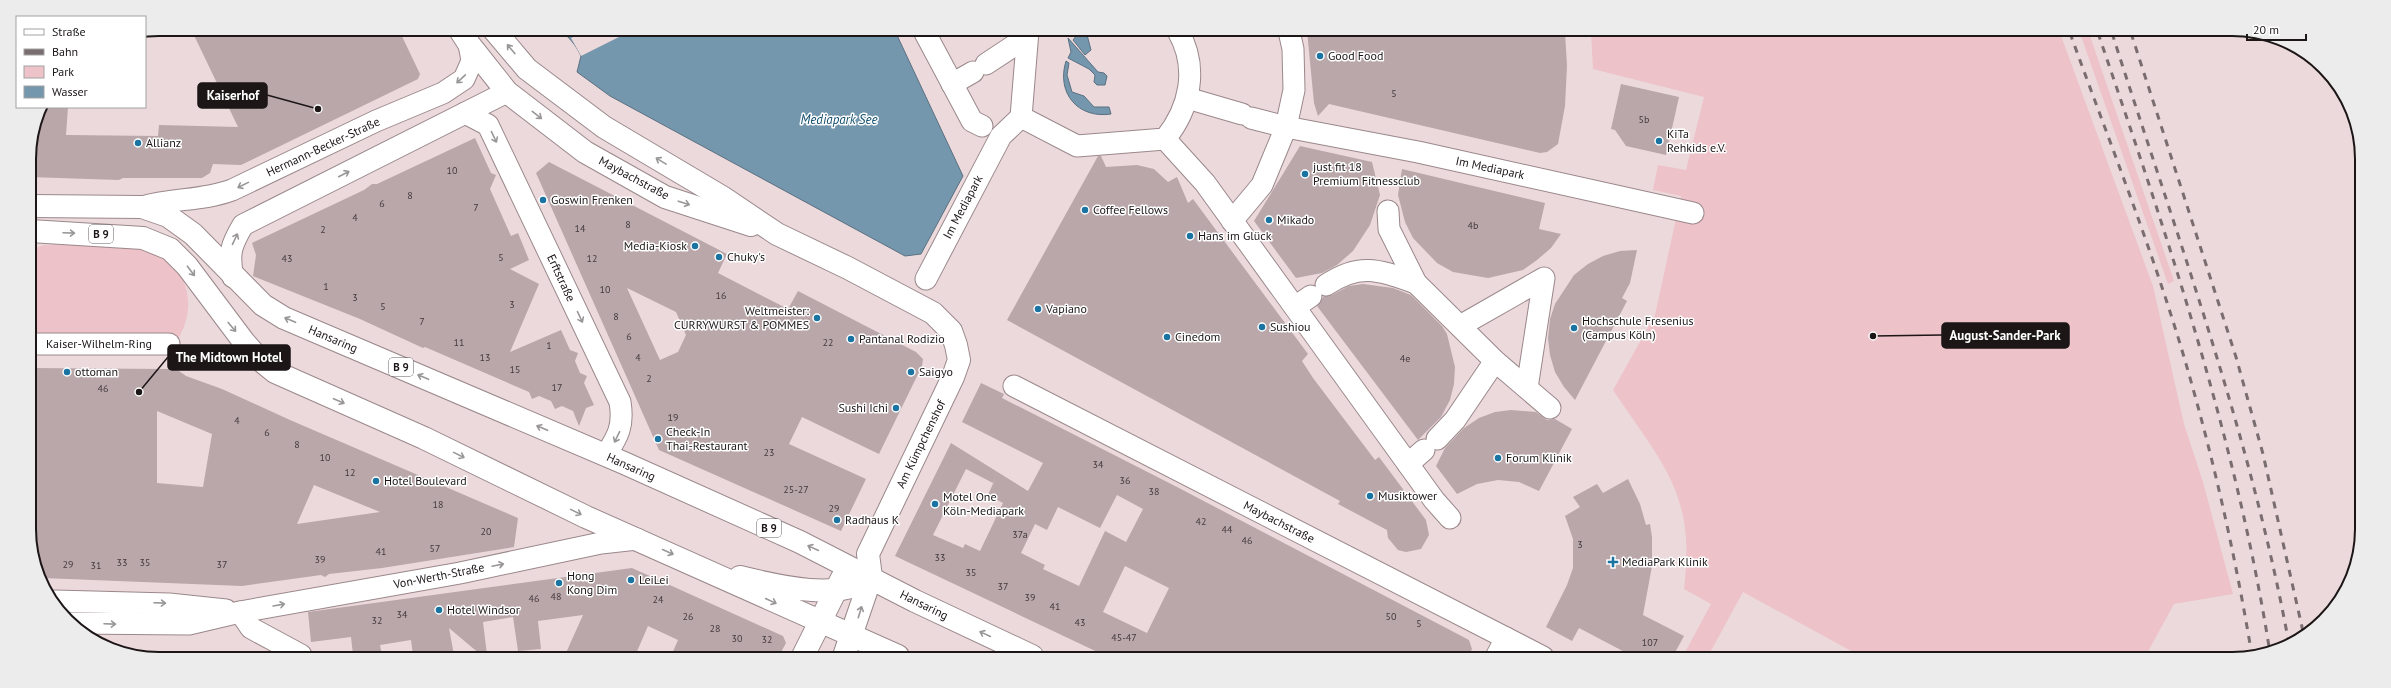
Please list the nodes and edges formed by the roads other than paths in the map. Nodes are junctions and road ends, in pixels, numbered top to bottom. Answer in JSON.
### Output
{"nodes":[{"id":1,"x":499,"y":36,"type":"edge"},
{"id":2,"x":927,"y":36,"type":"edge"},
{"id":3,"x":1025,"y":36,"type":"edge"},
{"id":4,"x":1028,"y":36,"type":"edge"},
{"id":5,"x":1185,"y":36,"type":"edge"},
{"id":6,"x":1290,"y":36,"type":"edge"},
{"id":7,"x":465,"y":37,"type":"edge"},
{"id":8,"x":952,"y":84,"type":"junction"},
{"id":9,"x":506,"y":92,"type":"junction"},
{"id":10,"x":1187,"y":98,"type":"junction"},
{"id":11,"x":465,"y":113,"type":"junction"},
{"id":12,"x":1021,"y":117,"type":"junction"},
{"id":13,"x":1286,"y":128,"type":"junction"},
{"id":14,"x":990,"y":131,"type":"junction"},
{"id":15,"x":1164,"y":139,"type":"junction"},
{"id":16,"x":36,"y":206,"type":"edge"},
{"id":17,"x":142,"y":207,"type":"junction"},
{"id":18,"x":1388,"y":211,"type":"dead end"},
{"id":19,"x":1694,"y":213,"type":"dead end"},
{"id":20,"x":1232,"y":221,"type":"junction"},
{"id":21,"x":36,"y":231,"type":"edge"},
{"id":22,"x":777,"y":234,"type":"junction"},
{"id":23,"x":233,"y":277,"type":"junction"},
{"id":24,"x":926,"y":279,"type":"dead end"},
{"id":25,"x":1416,"y":283,"type":"junction"},
{"id":26,"x":1311,"y":296,"type":"junction"},
{"id":27,"x":1460,"y":326,"type":"junction"},
{"id":28,"x":950,"y":331,"type":"joint"},
{"id":29,"x":36,"y":344,"type":"edge"},
{"id":30,"x":168,"y":344,"type":"dead end"},
{"id":31,"x":1495,"y":361,"type":"junction"},
{"id":32,"x":1014,"y":386,"type":"dead end"},
{"id":33,"x":1527,"y":388,"type":"junction"},
{"id":34,"x":1550,"y":408,"type":"dead end"},
{"id":35,"x":606,"y":455,"type":"junction"},
{"id":36,"x":1408,"y":464,"type":"junction"},
{"id":37,"x":1450,"y":518,"type":"dead end"},
{"id":38,"x":637,"y":539,"type":"junction"},
{"id":39,"x":868,"y":554,"type":"junction"},
{"id":40,"x":698,"y":566,"type":"junction"},
{"id":41,"x":848,"y":566,"type":"junction"},
{"id":42,"x":875,"y":584,"type":"junction"},
{"id":43,"x":836,"y":591,"type":"junction"},
{"id":44,"x":60,"y":601,"type":"edge"},
{"id":45,"x":240,"y":612,"type":"junction"},
{"id":46,"x":81,"y":623,"type":"edge"},
{"id":47,"x":820,"y":623,"type":"junction"},
{"id":48,"x":852,"y":636,"type":"junction"},
{"id":49,"x":1506,"y":638,"type":"junction"},
{"id":50,"x":295,"y":652,"type":"edge"},
{"id":51,"x":805,"y":652,"type":"edge"},
{"id":52,"x":846,"y":652,"type":"edge"},
{"id":53,"x":889,"y":652,"type":"edge"},
{"id":54,"x":1023,"y":652,"type":"edge"},
{"id":55,"x":1499,"y":652,"type":"edge"},
{"id":56,"x":1533,"y":652,"type":"edge"}],
"edges":[{"from":22,"to":1,"type":"main road","name":"Maybachstraße","one_way":true},
{"from":2,"to":8,"type":"street"},
{"from":3,"to":8,"type":"street"},
{"from":4,"to":12,"type":"street"},
{"from":5,"to":10,"type":"street"},
{"from":6,"to":13,"type":"street"},
{"from":7,"to":9,"type":"main road"},
{"from":7,"to":17,"type":"street","name":"Hermann-Becker-Straße","one_way":true},
{"from":8,"to":14,"type":"street"},
{"from":9,"to":11,"type":"street"},
{"from":9,"to":22,"type":"main road","name":"Maybachstraße","one_way":true},
{"from":10,"to":13,"type":"street","name":"Im Mediapark"},
{"from":10,"to":15,"type":"street"},
{"from":23,"to":11,"type":"street","one_way":true},
{"from":11,"to":35,"type":"street","name":"Erftstraße","one_way":true},
{"from":12,"to":14,"type":"street","name":"Im Mediapark"},
{"from":12,"to":15,"type":"street"},
{"from":13,"to":19,"type":"street","name":"Im Mediapark"},
{"from":13,"to":20,"type":"street"},
{"from":14,"to":24,"type":"street","name":"Im Mediapark"},
{"from":15,"to":20,"type":"street"},
{"from":16,"to":17,"type":"main road","number":"B 9"},
{"from":17,"to":23,"type":"main road","number":"B 9"},
{"from":18,"to":25,"type":"street"},
{"from":20,"to":26,"type":"street"},
{"from":21,"to":38,"type":"main road","number":"B 9","one_way":true},
{"from":22,"to":28,"type":"main road","name":"Maybachstraße"},
{"from":35,"to":23,"type":"main road","name":"Hansaring","number":"B 9","one_way":true},
{"from":25,"to":26,"type":"street"},
{"from":25,"to":27,"type":"street"},
{"from":26,"to":36,"type":"street"},
{"from":27,"to":31,"type":"street"},
{"from":27,"to":33,"type":"street"},
{"from":28,"to":39,"type":"main road","name":"Am Kümpchenshof"},
{"from":29,"to":30,"type":"street","name":"Kaiser-Wilhelm-Ring"},
{"from":31,"to":33,"type":"street"},
{"from":31,"to":36,"type":"street"},
{"from":32,"to":49,"type":"street","name":"Maybachstraße"},
{"from":33,"to":34,"type":"street"},
{"from":41,"to":35,"type":"main road","name":"Hansaring","number":"B 9","one_way":true},
{"from":36,"to":37,"type":"street"},
{"from":38,"to":40,"type":"main road","number":"B 9","one_way":true},
{"from":45,"to":38,"type":"street","name":"Von-Werth-Straße","one_way":true},
{"from":39,"to":41,"type":"main road"},
{"from":39,"to":42,"type":"main road"},
{"from":40,"to":43,"type":"main road","number":"B 9"},
{"from":40,"to":47,"type":"main road","number":"B 9","one_way":true},
{"from":41,"to":42,"type":"main road","name":"Hansaring","number":"B 9"},
{"from":41,"to":43,"type":"main road"},
{"from":42,"to":43,"type":"main road","number":"B 9"},
{"from":42,"to":47,"type":"main road"},
{"from":48,"to":42,"type":"main road","one_way":true},
{"from":54,"to":42,"type":"main road","name":"Hansaring","number":"B 9","one_way":true},
{"from":43,"to":47,"type":"main road"},
{"from":44,"to":45,"type":"street","name":"Von-Werth-Straße","one_way":true},
{"from":46,"to":45,"type":"street","name":"Von-Werth-Straße","one_way":true},
{"from":45,"to":50,"type":"street"},
{"from":47,"to":48,"type":"main road","number":"B 9"},
{"from":47,"to":51,"type":"main road"},
{"from":48,"to":52,"type":"main road"},
{"from":48,"to":53,"type":"main road","number":"B 9"},
{"from":49,"to":55,"type":"street"},
{"from":49,"to":56,"type":"street","name":"Maybachstraße"}]}
